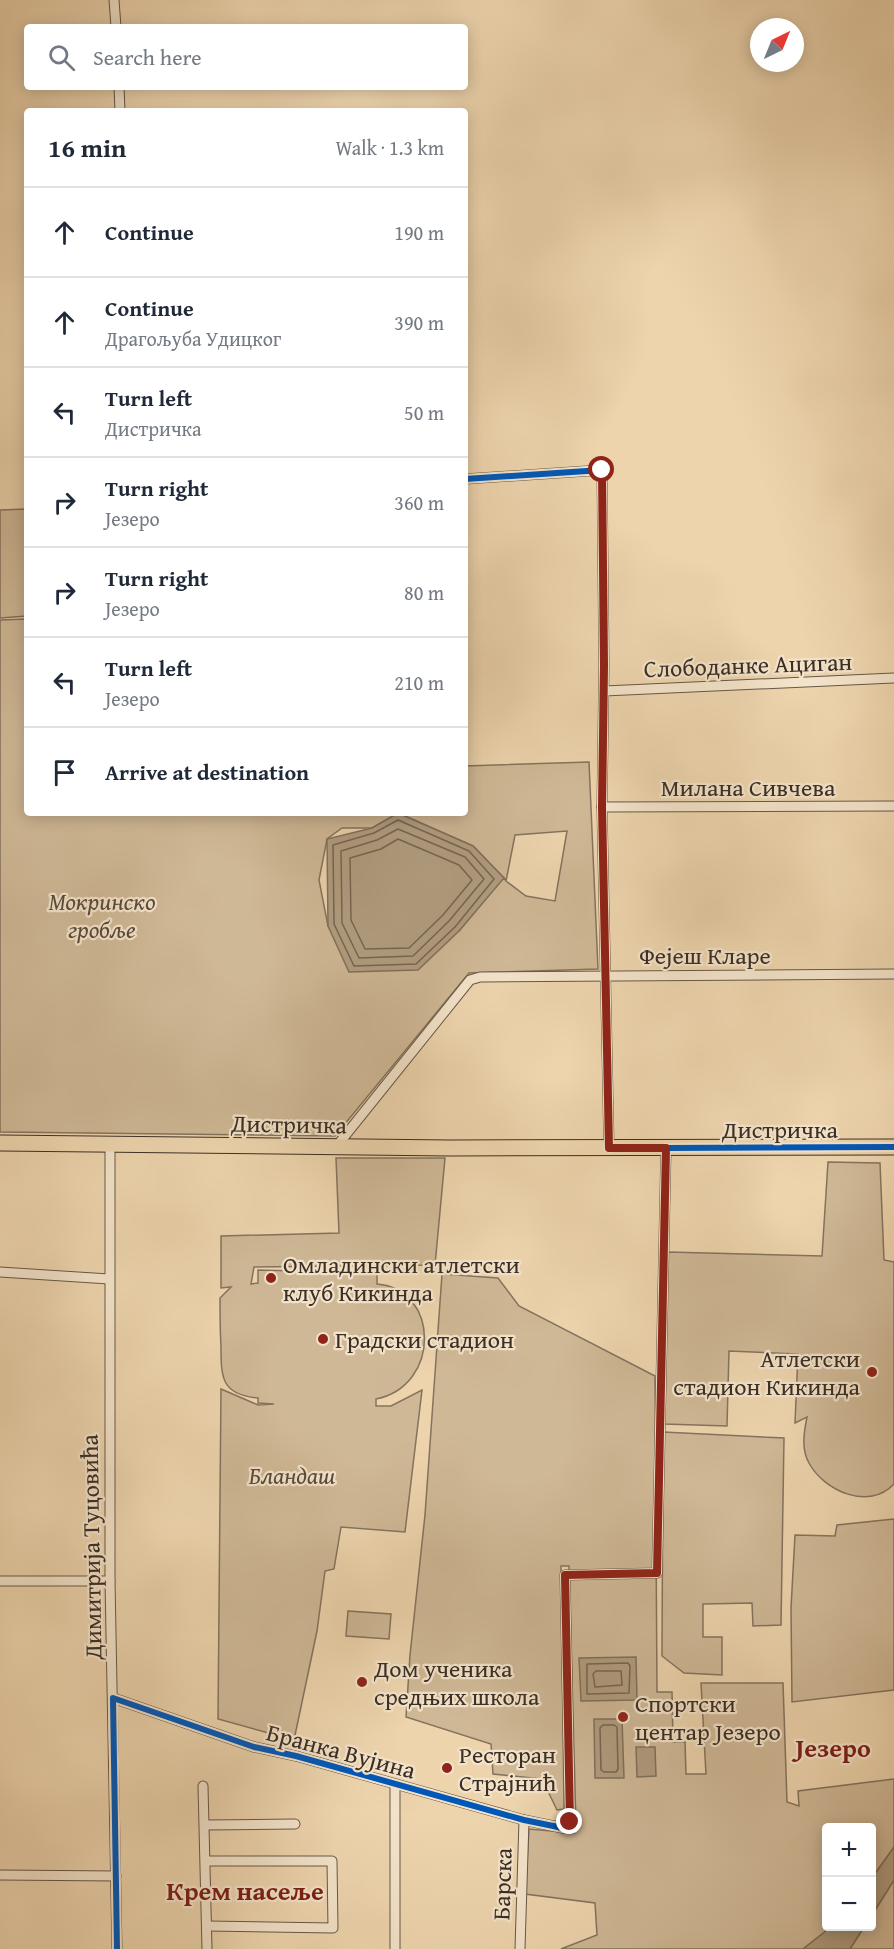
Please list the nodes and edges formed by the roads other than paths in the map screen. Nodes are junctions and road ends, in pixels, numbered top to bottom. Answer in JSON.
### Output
{"nodes":[{"id":1,"x":114,"y":0,"type":"edge"},
{"id":2,"x":116,"y":24,"type":"edge"},
{"id":3,"x":119,"y":90,"type":"edge"},
{"id":4,"x":120,"y":108,"type":"edge"},
{"id":5,"x":468,"y":479,"type":"edge"},
{"id":6,"x":894,"y":678,"type":"edge"},
{"id":7,"x":604,"y":691,"type":"junction"},
{"id":8,"x":894,"y":806,"type":"edge"},
{"id":9,"x":602,"y":807,"type":"junction"},
{"id":10,"x":894,"y":974,"type":"edge"},
{"id":11,"x":607,"y":975,"type":"junction"},
{"id":12,"x":0,"y":1143,"type":"edge"},
{"id":13,"x":113,"y":1144,"type":"junction"},
{"id":14,"x":336,"y":1147,"type":"junction"},
{"id":15,"x":894,"y":1147,"type":"edge"},
{"id":16,"x":609,"y":1148,"type":"junction"},
{"id":17,"x":666,"y":1148,"type":"junction"},
{"id":18,"x":0,"y":1272,"type":"edge"},
{"id":19,"x":109,"y":1279,"type":"junction"},
{"id":20,"x":0,"y":1581,"type":"edge"},
{"id":21,"x":110,"y":1581,"type":"junction"},
{"id":22,"x":113,"y":1698,"type":"junction"},
{"id":23,"x":395,"y":1784,"type":"junction"},
{"id":24,"x":203,"y":1786,"type":"dead end"},
{"id":25,"x":524,"y":1820,"type":"junction"},
{"id":26,"x":295,"y":1824,"type":"dead end"},
{"id":27,"x":205,"y":1825,"type":"junction"},
{"id":28,"x":206,"y":1861,"type":"junction"},
{"id":29,"x":0,"y":1875,"type":"edge"},
{"id":30,"x":116,"y":1876,"type":"junction"},
{"id":31,"x":207,"y":1926,"type":"junction"},
{"id":32,"x":117,"y":1949,"type":"edge"},
{"id":33,"x":207,"y":1949,"type":"edge"},
{"id":34,"x":395,"y":1949,"type":"edge"},
{"id":35,"x":520,"y":1949,"type":"edge"}],
"edges":[{"from":1,"to":2,"type":"street"},
{"from":3,"to":4,"type":"street"},
{"from":5,"to":7,"type":"street"},
{"from":6,"to":7,"type":"street","name":"Слободанке Ациган"},
{"from":7,"to":9,"type":"street"},
{"from":8,"to":9,"type":"street","name":"Милана Сивчева"},
{"from":9,"to":11,"type":"street"},
{"from":10,"to":11,"type":"street","name":"Фејеш Кларе"},
{"from":11,"to":14,"type":"street","name":"Фејеш Кларе"},
{"from":11,"to":16,"type":"street"},
{"from":12,"to":13,"type":"main road","name":"Дистричка"},
{"from":13,"to":14,"type":"main road","name":"Дистричка"},
{"from":13,"to":19,"type":"street","name":"Димитрија Туцовића"},
{"from":14,"to":16,"type":"main road","name":"Дистричка"},
{"from":15,"to":17,"type":"main road","name":"Дистричка"},
{"from":16,"to":17,"type":"main road","name":"Дистричка"},
{"from":17,"to":25,"type":"street","name":"Бранка Вујина"},
{"from":18,"to":19,"type":"street"},
{"from":19,"to":21,"type":"street","name":"Димитрија Туцовића"},
{"from":20,"to":21,"type":"street"},
{"from":21,"to":22,"type":"street","name":"Димитрија Туцовића"},
{"from":22,"to":23,"type":"street","name":"Бранка Вујина"},
{"from":22,"to":30,"type":"street","name":"Димитрија Туцовића"},
{"from":23,"to":25,"type":"street","name":"Бранка Вујина"},
{"from":23,"to":34,"type":"street"},
{"from":24,"to":27,"type":"street"},
{"from":25,"to":35,"type":"street","name":"Барска"},
{"from":26,"to":27,"type":"street"},
{"from":27,"to":28,"type":"street"},
{"from":28,"to":31,"type":"street"},
{"from":28,"to":31,"type":"street"},
{"from":29,"to":30,"type":"street"},
{"from":30,"to":32,"type":"street","name":"Димитрија Туцовића"},
{"from":31,"to":33,"type":"street"}]}
